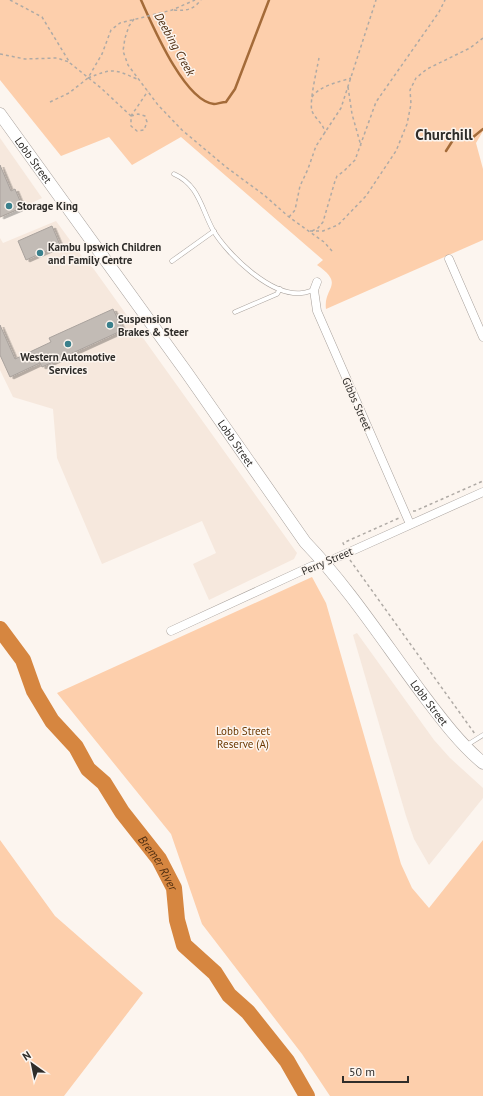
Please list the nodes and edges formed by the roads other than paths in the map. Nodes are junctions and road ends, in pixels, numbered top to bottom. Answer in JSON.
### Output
{"nodes":[{"id":1,"x":0,"y":114,"type":"edge"},
{"id":2,"x":174,"y":174,"type":"dead end"},
{"id":3,"x":214,"y":232,"type":"junction"},
{"id":4,"x":449,"y":259,"type":"dead end"},
{"id":5,"x":172,"y":261,"type":"dead end"},
{"id":6,"x":315,"y":286,"type":"joint"},
{"id":7,"x":280,"y":289,"type":"junction"},
{"id":8,"x":235,"y":312,"type":"dead end"},
{"id":9,"x":483,"y":337,"type":"edge"},
{"id":10,"x":483,"y":492,"type":"edge"},
{"id":11,"x":410,"y":524,"type":"junction"},
{"id":12,"x":325,"y":562,"type":"junction"},
{"id":13,"x":171,"y":631,"type":"dead end"},
{"id":14,"x":483,"y":735,"type":"edge"},
{"id":15,"x":465,"y":746,"type":"junction"},
{"id":16,"x":483,"y":763,"type":"edge"}],
"edges":[{"from":1,"to":12,"type":"main road","name":"Lobb Street"},
{"from":2,"to":3,"type":"lane"},
{"from":3,"to":5,"type":"lane"},
{"from":3,"to":7,"type":"lane"},
{"from":4,"to":9,"type":"street"},
{"from":6,"to":7,"type":"lane"},
{"from":6,"to":11,"type":"street","name":"Gibbs Street"},
{"from":7,"to":8,"type":"lane"},
{"from":10,"to":11,"type":"street","name":"Perry Street"},
{"from":11,"to":12,"type":"street","name":"Perry Street"},
{"from":12,"to":13,"type":"street","name":"Perry Street"},
{"from":12,"to":15,"type":"main road","name":"Lobb Street"},
{"from":14,"to":15,"type":"lane"},
{"from":15,"to":16,"type":"main road","name":"Lobb Street"}]}
